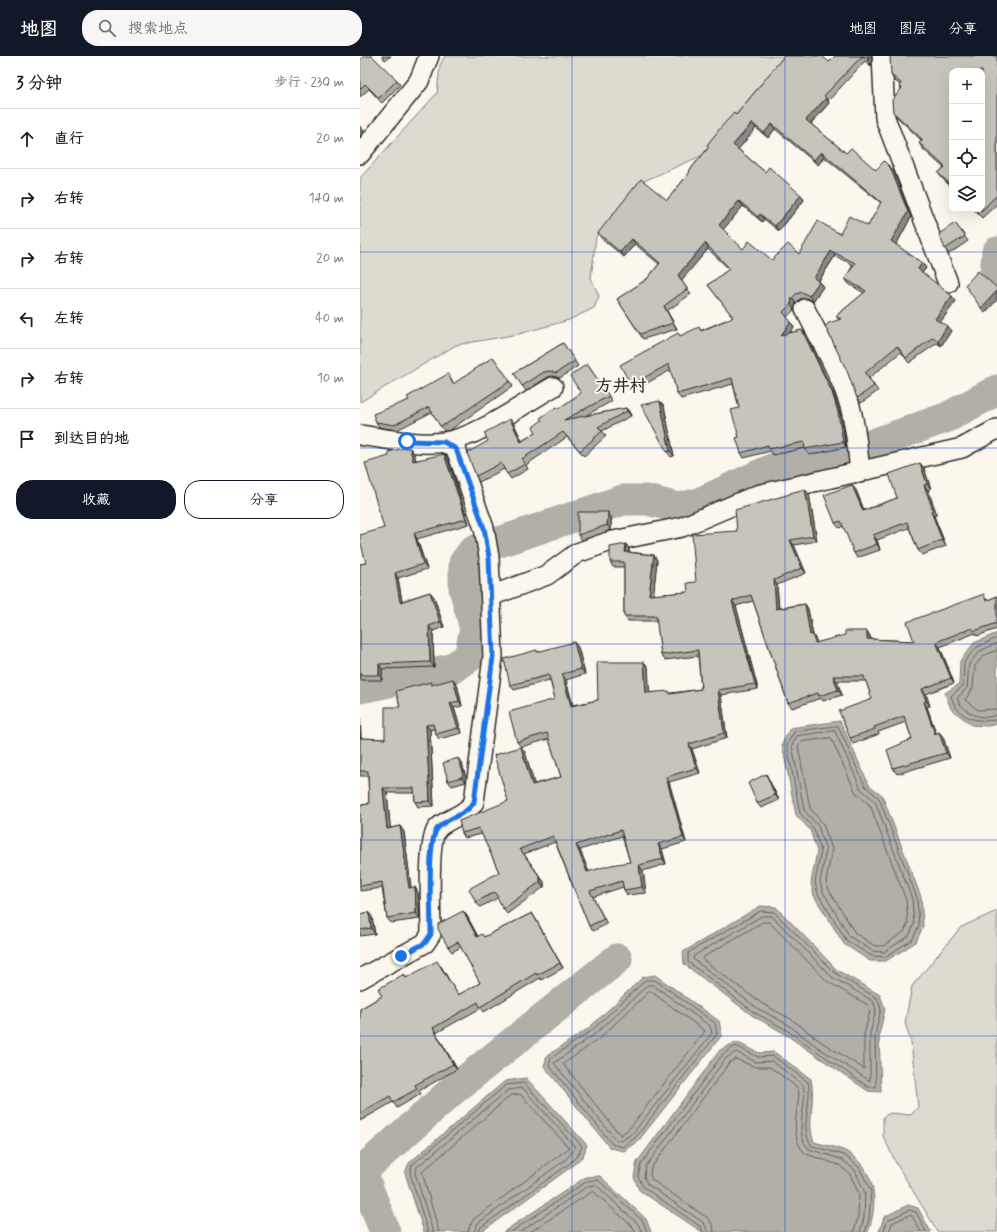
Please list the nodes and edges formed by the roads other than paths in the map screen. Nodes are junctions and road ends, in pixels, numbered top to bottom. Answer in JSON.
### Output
{"nodes":[{"id":1,"x":430,"y":56,"type":"edge"},
{"id":2,"x":882,"y":56,"type":"edge"},
{"id":3,"x":360,"y":154,"type":"edge"},
{"id":4,"x":948,"y":283,"type":"dead end"},
{"id":5,"x":805,"y":309,"type":"dead end"},
{"id":6,"x":553,"y":387,"type":"dead end"},
{"id":7,"x":997,"y":428,"type":"edge"},
{"id":8,"x":360,"y":435,"type":"edge"},
{"id":9,"x":444,"y":442,"type":"junction"},
{"id":10,"x":860,"y":468,"type":"junction"},
{"id":11,"x":491,"y":596,"type":"junction"},
{"id":12,"x":360,"y":979,"type":"edge"}],
"edges":[{"from":1,"to":3,"type":"street"},
{"from":2,"to":4,"type":"street"},
{"from":5,"to":10,"type":"street"},
{"from":6,"to":9,"type":"street"},
{"from":7,"to":10,"type":"street"},
{"from":8,"to":9,"type":"street"},
{"from":9,"to":11,"type":"street"},
{"from":10,"to":11,"type":"street"},
{"from":11,"to":12,"type":"street"}]}
